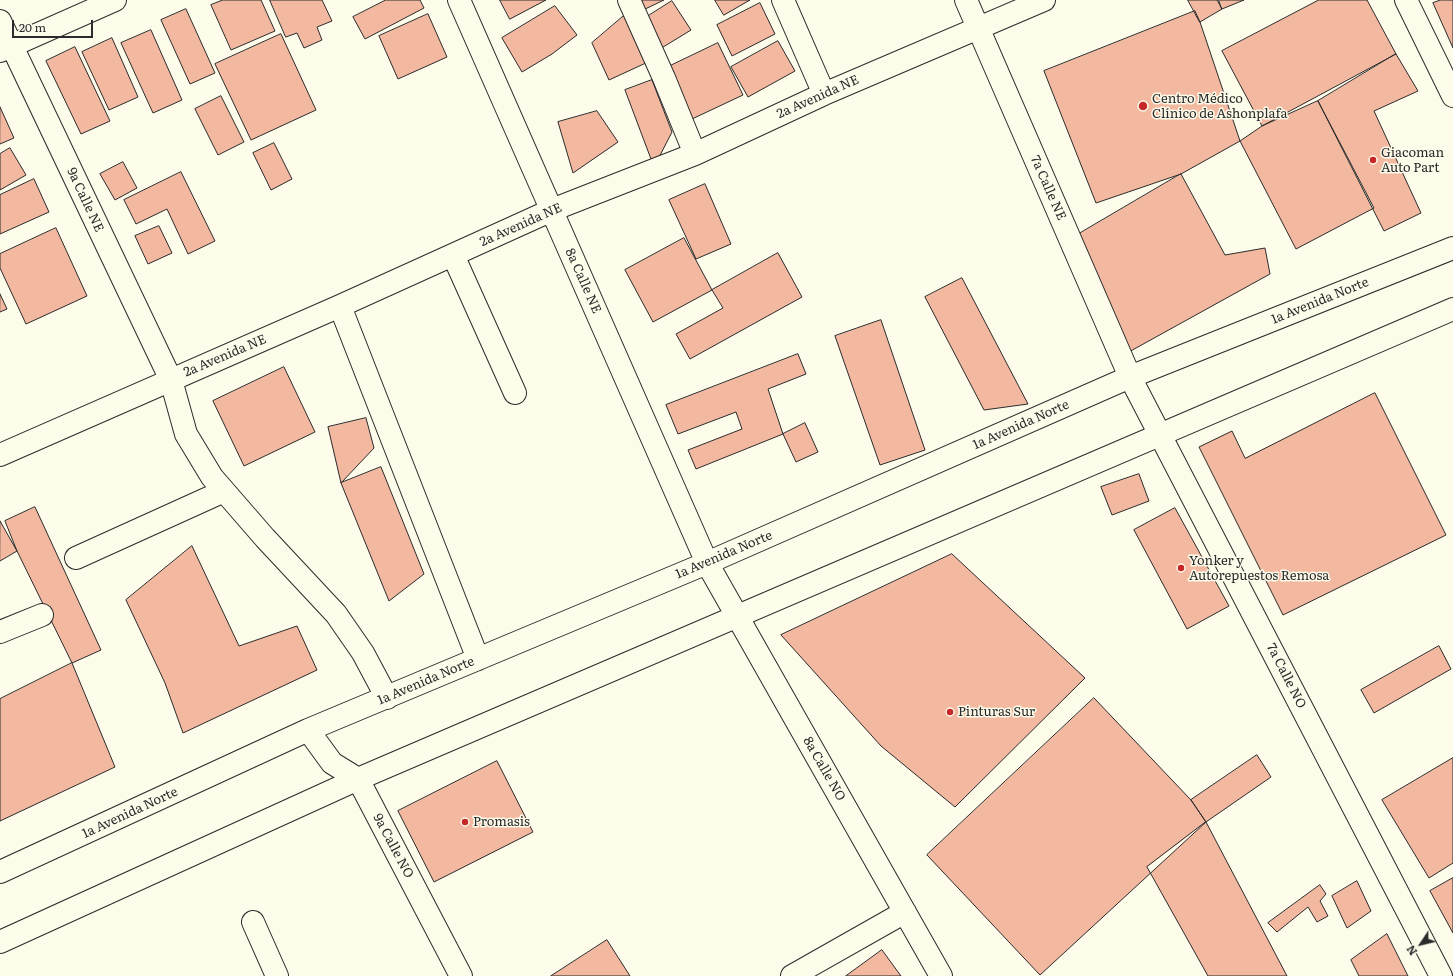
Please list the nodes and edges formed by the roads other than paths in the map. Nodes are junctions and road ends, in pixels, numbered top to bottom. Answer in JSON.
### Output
{"nodes":[{"id":1,"x":115,"y":0,"type":"edge"},
{"id":2,"x":459,"y":0,"type":"edge"},
{"id":3,"x":629,"y":0,"type":"edge"},
{"id":4,"x":783,"y":0,"type":"edge"},
{"id":5,"x":966,"y":0,"type":"edge"},
{"id":6,"x":1044,"y":0,"type":"edge"},
{"id":7,"x":1406,"y":0,"type":"edge"},
{"id":8,"x":0,"y":21,"type":"edge"},
{"id":9,"x":978,"y":28,"type":"junction"},
{"id":10,"x":6,"y":48,"type":"edge"},
{"id":11,"x":824,"y":94,"type":"junction"},
{"id":12,"x":1453,"y":96,"type":"edge"},
{"id":13,"x":695,"y":154,"type":"junction"},
{"id":14,"x":552,"y":210,"type":"junction"},
{"id":15,"x":1453,"y":248,"type":"edge"},
{"id":16,"x":453,"y":255,"type":"junction"},
{"id":17,"x":340,"y":306,"type":"junction"},
{"id":18,"x":1453,"y":309,"type":"edge"},
{"id":19,"x":1130,"y":377,"type":"junction"},
{"id":20,"x":171,"y":380,"type":"junction"},
{"id":21,"x":516,"y":392,"type":"dead end"},
{"id":22,"x":1160,"y":434,"type":"junction"},
{"id":23,"x":0,"y":455,"type":"edge"},
{"id":24,"x":224,"y":490,"type":"junction"},
{"id":25,"x":76,"y":558,"type":"dead end"},
{"id":26,"x":707,"y":563,"type":"junction"},
{"id":27,"x":42,"y":615,"type":"dead end"},
{"id":28,"x":738,"y":617,"type":"junction"},
{"id":29,"x":0,"y":632,"type":"edge"},
{"id":30,"x":478,"y":659,"type":"junction"},
{"id":31,"x":387,"y":698,"type":"junction"},
{"id":32,"x":308,"y":730,"type":"junction"},
{"id":33,"x":358,"y":779,"type":"junction"},
{"id":34,"x":0,"y":872,"type":"edge"},
{"id":35,"x":905,"y":912,"type":"junction"},
{"id":36,"x":253,"y":922,"type":"dead end"},
{"id":37,"x":0,"y":942,"type":"edge"},
{"id":38,"x":277,"y":976,"type":"edge"},
{"id":39,"x":461,"y":976,"type":"edge"},
{"id":40,"x":792,"y":976,"type":"edge"},
{"id":41,"x":941,"y":976,"type":"edge"},
{"id":42,"x":1441,"y":976,"type":"edge"}],
"edges":[{"from":1,"to":10,"type":"street"},
{"from":2,"to":14,"type":"street","name":"8a Calle NE"},
{"from":3,"to":13,"type":"street"},
{"from":4,"to":11,"type":"street"},
{"from":5,"to":9,"type":"street","name":"7a Calle NE"},
{"from":6,"to":9,"type":"street","name":"2a Avenida NE"},
{"from":7,"to":12,"type":"street"},
{"from":8,"to":10,"type":"street","name":"9a Calle NE"},
{"from":9,"to":11,"type":"street","name":"2a Avenida NE"},
{"from":9,"to":19,"type":"street","name":"7a Calle NE"},
{"from":10,"to":20,"type":"street","name":"9a Calle NE"},
{"from":11,"to":13,"type":"street","name":"2a Avenida NE"},
{"from":13,"to":14,"type":"street","name":"2a Avenida NE"},
{"from":14,"to":16,"type":"street","name":"2a Avenida NE"},
{"from":14,"to":26,"type":"street","name":"8a Calle NE"},
{"from":15,"to":19,"type":"street","name":"1a Avenida Norte"},
{"from":16,"to":17,"type":"street","name":"2a Avenida NE"},
{"from":16,"to":21,"type":"street"},
{"from":17,"to":20,"type":"street","name":"2a Avenida NE"},
{"from":17,"to":30,"type":"street"},
{"from":18,"to":22,"type":"street"},
{"from":19,"to":22,"type":"street","name":"7a Calle NO"},
{"from":19,"to":26,"type":"street","name":"1a Avenida Norte"},
{"from":20,"to":23,"type":"street","name":"2a Avenida NE"},
{"from":20,"to":24,"type":"street","name":"9a Calle NE"},
{"from":22,"to":28,"type":"street"},
{"from":22,"to":42,"type":"street","name":"7a Calle NO"},
{"from":24,"to":25,"type":"street"},
{"from":24,"to":31,"type":"street","name":"9a Calle NE"},
{"from":26,"to":28,"type":"street","name":"8a Calle NO"},
{"from":26,"to":30,"type":"street","name":"1a Avenida Norte"},
{"from":27,"to":29,"type":"street"},
{"from":28,"to":33,"type":"street"},
{"from":28,"to":35,"type":"street","name":"8a Calle NO"},
{"from":30,"to":31,"type":"street","name":"1a Avenida Norte"},
{"from":31,"to":32,"type":"street","name":"1a Avenida Norte"},
{"from":32,"to":33,"type":"street","name":"9a Calle NO"},
{"from":32,"to":34,"type":"street","name":"1a Avenida Norte"},
{"from":33,"to":37,"type":"street"},
{"from":33,"to":39,"type":"street","name":"9a Calle NO"},
{"from":35,"to":40,"type":"street"},
{"from":35,"to":41,"type":"street","name":"8a Calle NO"},
{"from":36,"to":38,"type":"street"}]}
